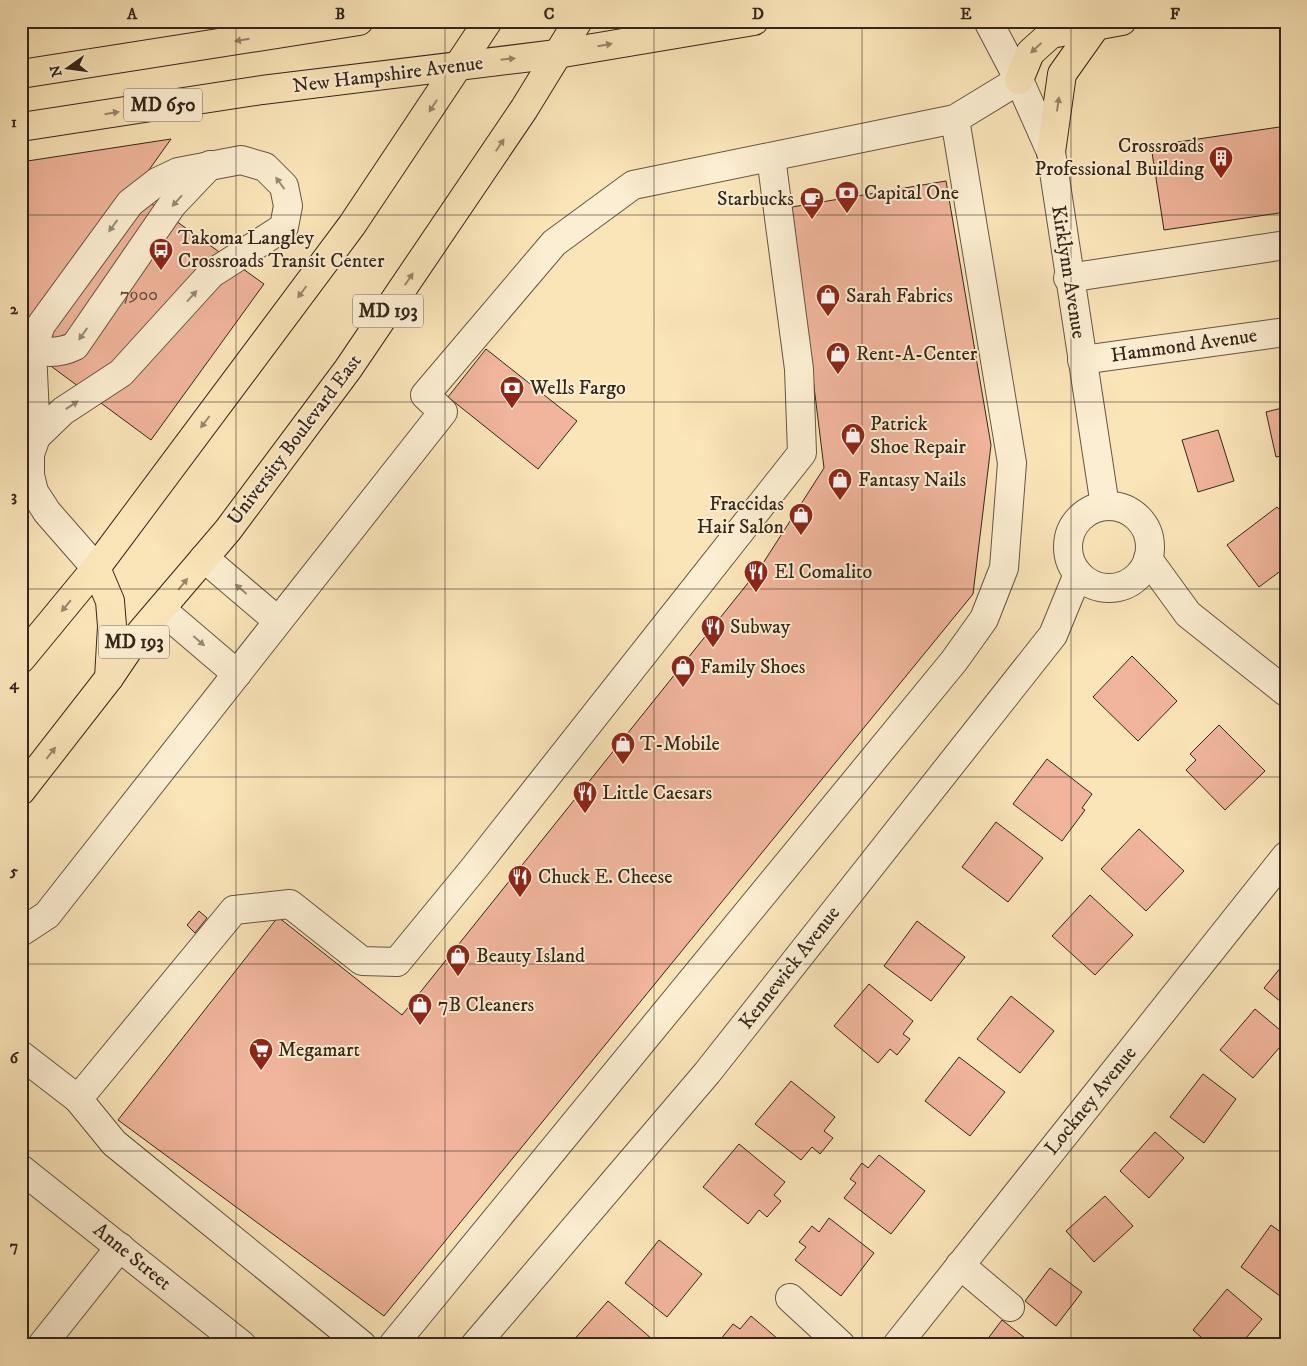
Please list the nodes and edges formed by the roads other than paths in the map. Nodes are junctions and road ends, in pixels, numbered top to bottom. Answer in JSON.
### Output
{"nodes":[{"id":1,"x":359,"y":21,"type":"edge"},
{"id":2,"x":488,"y":21,"type":"edge"},
{"id":3,"x":578,"y":21,"type":"edge"},
{"id":4,"x":754,"y":21,"type":"edge"},
{"id":5,"x":988,"y":21,"type":"edge"},
{"id":6,"x":1122,"y":21,"type":"edge"},
{"id":7,"x":1096,"y":26,"type":"junction"},
{"id":8,"x":557,"y":54,"type":"junction"},
{"id":9,"x":460,"y":65,"type":"junction"},
{"id":10,"x":21,"y":74,"type":"edge"},
{"id":11,"x":1019,"y":80,"type":"junction"},
{"id":12,"x":956,"y":119,"type":"junction"},
{"id":13,"x":21,"y":126,"type":"edge"},
{"id":14,"x":1050,"y":152,"type":"junction"},
{"id":15,"x":771,"y":157,"type":"junction"},
{"id":16,"x":210,"y":165,"type":"junction"},
{"id":17,"x":1286,"y":245,"type":"edge"},
{"id":18,"x":1068,"y":278,"type":"junction"},
{"id":19,"x":1286,"y":332,"type":"edge"},
{"id":20,"x":27,"y":348,"type":"edge"},
{"id":21,"x":1082,"y":360,"type":"junction"},
{"id":22,"x":36,"y":437,"type":"junction"},
{"id":23,"x":1105,"y":506,"type":"junction"},
{"id":24,"x":204,"y":558,"type":"junction"},
{"id":25,"x":1148,"y":559,"type":"junction"},
{"id":26,"x":96,"y":568,"type":"junction"},
{"id":27,"x":1078,"y":574,"type":"junction"},
{"id":28,"x":162,"y":610,"type":"junction"},
{"id":29,"x":278,"y":621,"type":"junction"},
{"id":30,"x":21,"y":659,"type":"edge"},
{"id":31,"x":237,"y":674,"type":"junction"},
{"id":32,"x":110,"y":678,"type":"junction"},
{"id":33,"x":1286,"y":692,"type":"edge"},
{"id":34,"x":21,"y":792,"type":"edge"},
{"id":35,"x":1286,"y":856,"type":"edge"},
{"id":36,"x":21,"y":932,"type":"edge"},
{"id":37,"x":21,"y":1055,"type":"edge"},
{"id":38,"x":78,"y":1099,"type":"junction"},
{"id":39,"x":21,"y":1169,"type":"edge"},
{"id":40,"x":120,"y":1247,"type":"junction"},
{"id":41,"x":960,"y":1265,"type":"junction"},
{"id":42,"x":790,"y":1298,"type":"dead end"},
{"id":43,"x":1010,"y":1307,"type":"dead end"},
{"id":44,"x":42,"y":1345,"type":"edge"},
{"id":45,"x":242,"y":1345,"type":"edge"},
{"id":46,"x":362,"y":1345,"type":"edge"},
{"id":47,"x":393,"y":1345,"type":"edge"},
{"id":48,"x":475,"y":1345,"type":"edge"},
{"id":49,"x":841,"y":1345,"type":"edge"},
{"id":50,"x":897,"y":1345,"type":"edge"}],
"edges":[{"from":1,"to":10,"type":"main road","one_way":true},
{"from":2,"to":9,"type":"main road"},
{"from":3,"to":8,"type":"main road","name":"University Boulevard East","number":"MD 193"},
{"from":8,"to":4,"type":"main road","name":"New Hampshire Avenue","number":"MD 650","one_way":true},
{"from":5,"to":11,"type":"street","name":"Kirklynn Avenue"},
{"from":6,"to":7,"type":"main road"},
{"from":7,"to":11,"type":"main road","one_way":true},
{"from":14,"to":7,"type":"main road","one_way":true},
{"from":9,"to":8,"type":"main road","name":"New Hampshire Avenue","number":"MD 650","one_way":true},
{"from":24,"to":8,"type":"main road","name":"University Boulevard East","number":"MD 193","one_way":true},
{"from":13,"to":9,"type":"main road","name":"New Hampshire Avenue","number":"MD 650","one_way":true},
{"from":9,"to":26,"type":"main road","one_way":true},
{"from":11,"to":12,"type":"street"},
{"from":11,"to":14,"type":"street","name":"Kirklynn Avenue"},
{"from":12,"to":15,"type":"street"},
{"from":12,"to":47,"type":"street"},
{"from":14,"to":18,"type":"street","name":"Kirklynn Avenue"},
{"from":15,"to":29,"type":"street"},
{"from":15,"to":38,"type":"street"},
{"from":16,"to":20,"type":"street","one_way":true},
{"from":16,"to":20,"type":"street","one_way":true},
{"from":22,"to":16,"type":"street","one_way":true},
{"from":17,"to":18,"type":"street"},
{"from":18,"to":21,"type":"street","name":"Kirklynn Avenue"},
{"from":19,"to":21,"type":"street","name":"Hammond Avenue"},
{"from":20,"to":22,"type":"street"},
{"from":21,"to":23,"type":"street","name":"Kirklynn Avenue"},
{"from":22,"to":26,"type":"street"},
{"from":23,"to":25,"type":"street"},
{"from":23,"to":27,"type":"street"},
{"from":28,"to":24,"type":"main road","name":"University Boulevard East","number":"MD 193","one_way":true},
{"from":29,"to":24,"type":"street","one_way":true},
{"from":25,"to":27,"type":"street"},
{"from":25,"to":33,"type":"street"},
{"from":26,"to":30,"type":"main road","one_way":true},
{"from":26,"to":32,"type":"main road"},
{"from":27,"to":48,"type":"street","name":"Kennewick Avenue"},
{"from":28,"to":31,"type":"street","one_way":true},
{"from":28,"to":32,"type":"main road","name":"University Boulevard East","number":"MD 193"},
{"from":29,"to":31,"type":"street"},
{"from":31,"to":36,"type":"street"},
{"from":34,"to":32,"type":"main road","name":"University Boulevard East","number":"MD 193","one_way":true},
{"from":35,"to":41,"type":"street","name":"Lockney Avenue"},
{"from":37,"to":38,"type":"street"},
{"from":38,"to":46,"type":"street"},
{"from":39,"to":40,"type":"street","name":"Anne Street"},
{"from":40,"to":44,"type":"street"},
{"from":40,"to":45,"type":"street","name":"Anne Street"},
{"from":41,"to":43,"type":"street"},
{"from":41,"to":50,"type":"street","name":"Lockney Avenue"},
{"from":42,"to":49,"type":"street"}]}
